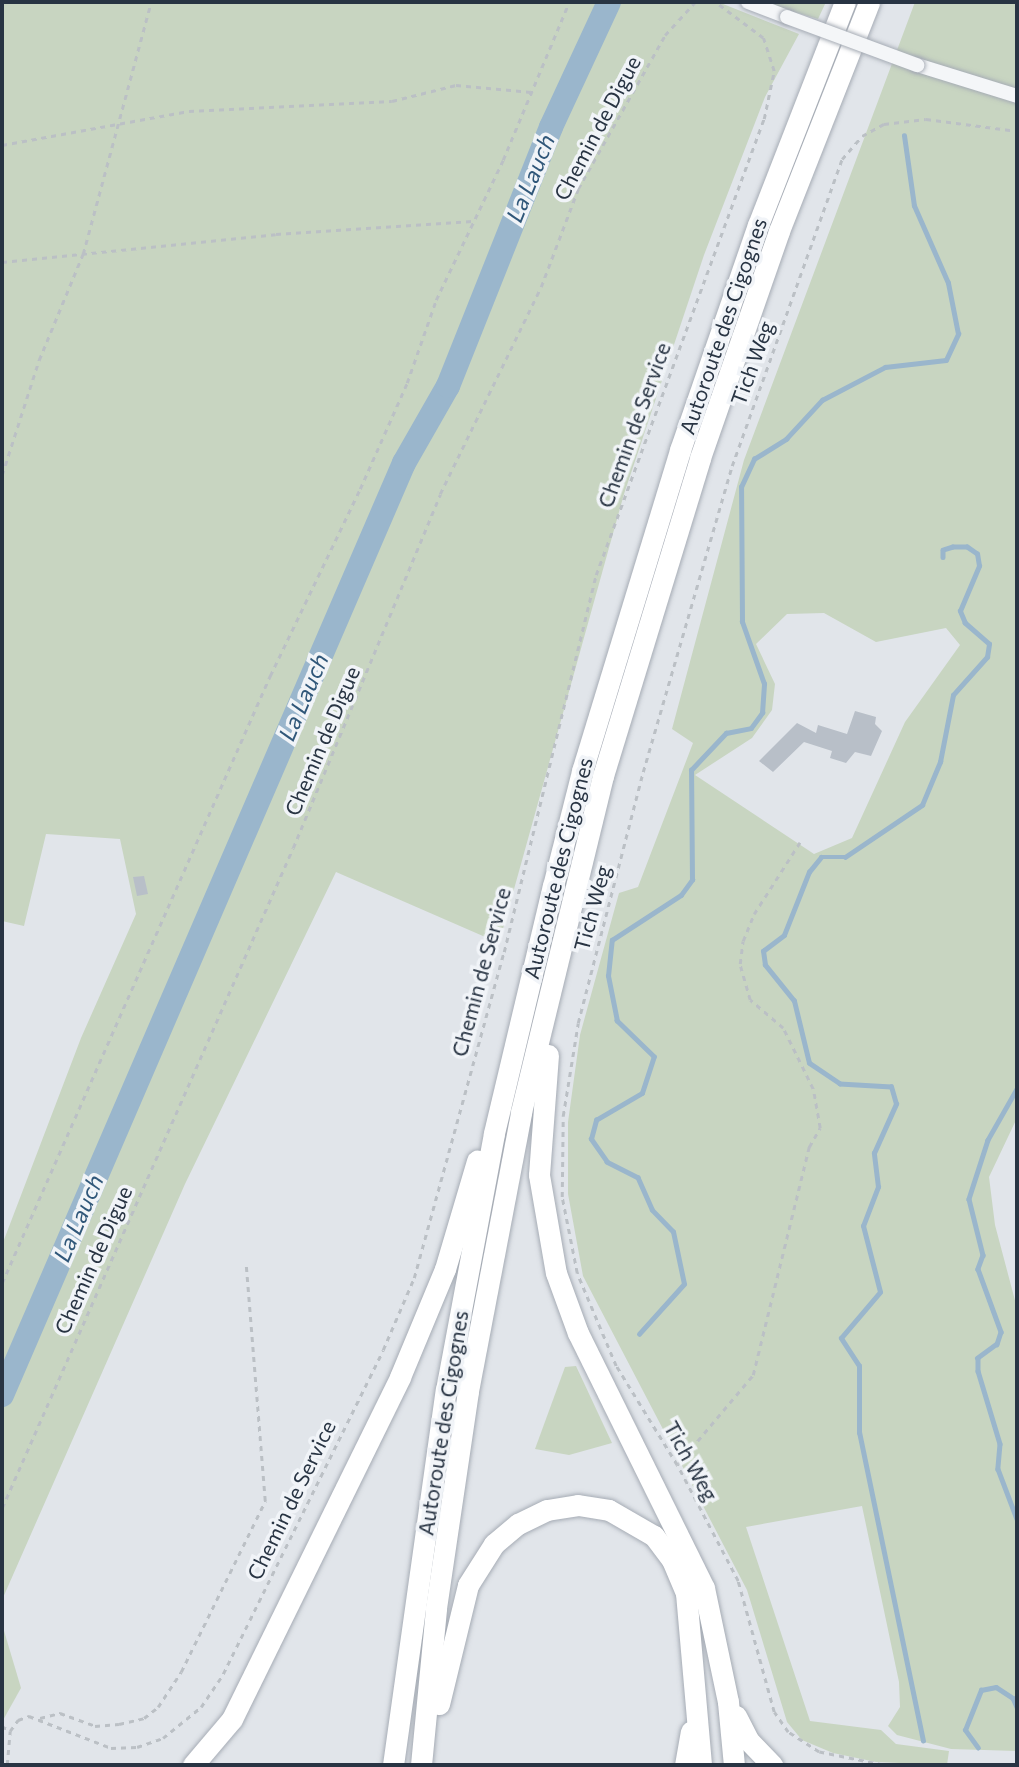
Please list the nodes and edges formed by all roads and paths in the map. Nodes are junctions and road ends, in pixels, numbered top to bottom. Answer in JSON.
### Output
{"nodes":[{"id":1,"x":151,"y":2,"type":"edge"},
{"id":2,"x":569,"y":2,"type":"edge"},
{"id":3,"x":695,"y":2,"type":"edge"},
{"id":4,"x":715,"y":2,"type":"edge"},
{"id":5,"x":748,"y":2,"type":"edge"},
{"id":6,"x":845,"y":2,"type":"edge"},
{"id":7,"x":869,"y":2,"type":"edge"},
{"id":8,"x":531,"y":92,"type":"junction"},
{"id":9,"x":1017,"y":96,"type":"edge"},
{"id":10,"x":117,"y":125,"type":"junction"},
{"id":11,"x":1017,"y":131,"type":"edge"},
{"id":12,"x":2,"y":145,"type":"edge"},
{"id":13,"x":473,"y":221,"type":"junction"},
{"id":14,"x":83,"y":254,"type":"junction"},
{"id":15,"x":2,"y":262,"type":"edge"},
{"id":16,"x":2,"y":475,"type":"edge"},
{"id":17,"x":800,"y":842,"type":"dead end"},
{"id":18,"x":548,"y":1004,"type":"junction"},
{"id":19,"x":494,"y":1133,"type":"junction"},
{"id":20,"x":246,"y":1266,"type":"dead end"},
{"id":21,"x":2,"y":1283,"type":"edge"},
{"id":22,"x":677,"y":1465,"type":"junction"},
{"id":23,"x":2,"y":1507,"type":"edge"},
{"id":24,"x":693,"y":1695,"type":"junction"},
{"id":25,"x":729,"y":1702,"type":"junction"},
{"id":26,"x":40,"y":1718,"type":"junction"},
{"id":27,"x":2,"y":1726,"type":"edge"},
{"id":28,"x":10,"y":1731,"type":"junction"},
{"id":29,"x":7,"y":1765,"type":"edge"},
{"id":30,"x":193,"y":1765,"type":"edge"},
{"id":31,"x":393,"y":1765,"type":"edge"},
{"id":32,"x":421,"y":1765,"type":"edge"},
{"id":33,"x":431,"y":1765,"type":"edge"},
{"id":34,"x":685,"y":1765,"type":"edge"},
{"id":35,"x":701,"y":1765,"type":"edge"},
{"id":36,"x":734,"y":1765,"type":"edge"},
{"id":37,"x":772,"y":1765,"type":"edge"},
{"id":38,"x":883,"y":1765,"type":"edge"}],
"edges":[{"from":1,"to":10,"type":"path"},
{"from":2,"to":8,"type":"path"},
{"from":3,"to":23,"type":"path","name":"Chemin de Digue"},
{"from":4,"to":26,"type":"path","name":"Chemin de Service"},
{"from":5,"to":9,"type":"street","bridge":true},
{"from":6,"to":19,"type":"highway","name":"Autoroute des Cigognes"},
{"from":7,"to":18,"type":"highway","name":"Autoroute des Cigognes"},
{"from":8,"to":10,"type":"path"},
{"from":8,"to":13,"type":"path"},
{"from":10,"to":12,"type":"path"},
{"from":10,"to":14,"type":"path"},
{"from":11,"to":22,"type":"path","name":"Tich Weg"},
{"from":13,"to":14,"type":"path"},
{"from":13,"to":21,"type":"path"},
{"from":14,"to":15,"type":"path"},
{"from":14,"to":16,"type":"path"},
{"from":17,"to":22,"type":"path"},
{"from":18,"to":25,"type":"highway"},
{"from":18,"to":32,"type":"highway","name":"Autoroute des Cigognes"},
{"from":19,"to":30,"type":"highway"},
{"from":19,"to":31,"type":"highway","name":"Autoroute des Cigognes"},
{"from":20,"to":26,"type":"path"},
{"from":22,"to":38,"type":"path","name":"Tich Weg"},
{"from":24,"to":33,"type":"highway"},
{"from":24,"to":34,"type":"highway"},
{"from":24,"to":35,"type":"highway"},
{"from":25,"to":36,"type":"highway"},
{"from":25,"to":37,"type":"highway"},
{"from":26,"to":28,"type":"path"},
{"from":27,"to":28,"type":"path"},
{"from":28,"to":29,"type":"path"}]}
